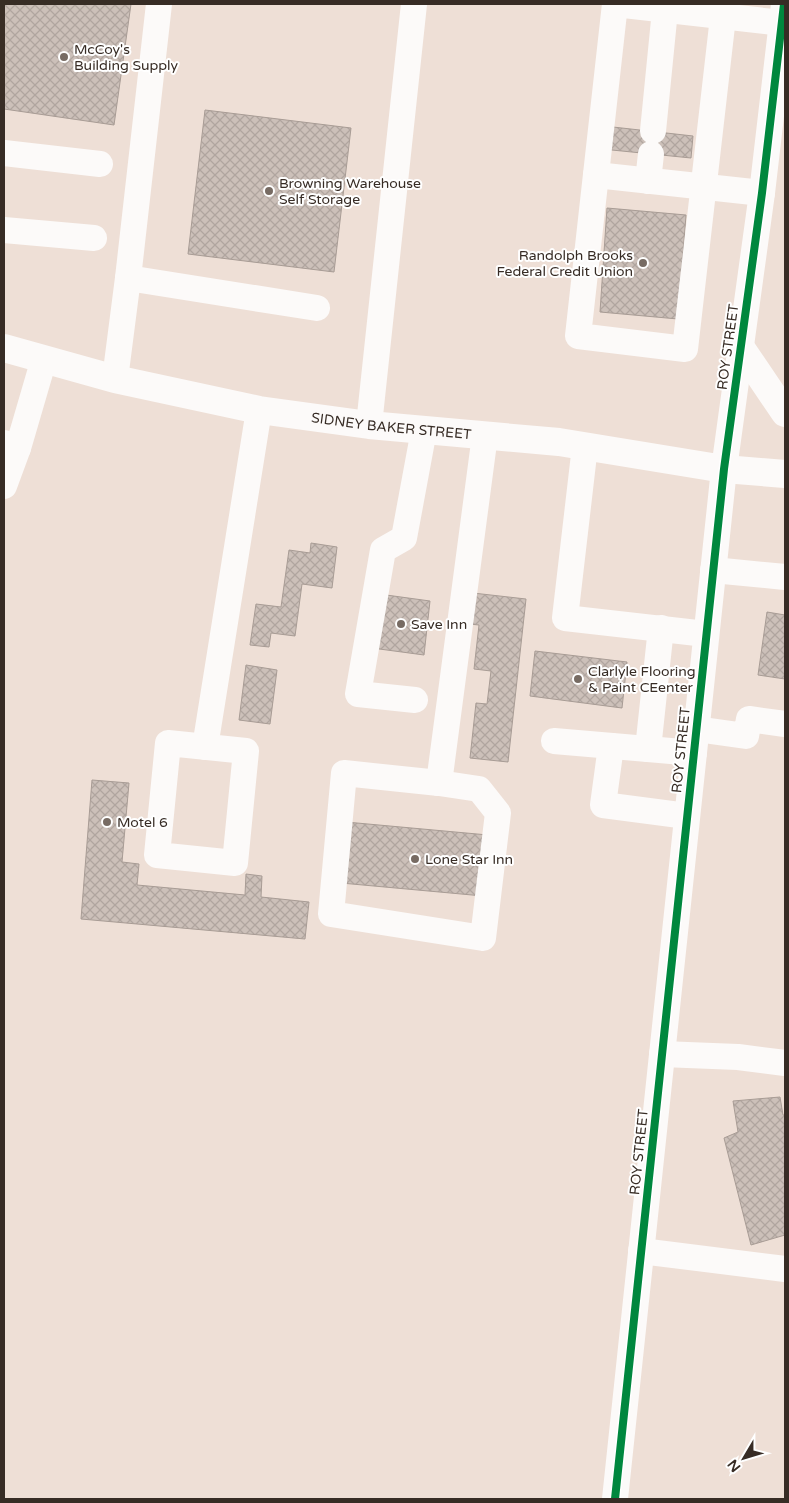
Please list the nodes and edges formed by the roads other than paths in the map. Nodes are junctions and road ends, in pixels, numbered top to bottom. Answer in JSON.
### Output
{"nodes":[{"id":1,"x":159,"y":4,"type":"edge"},
{"id":2,"x":414,"y":4,"type":"edge"},
{"id":3,"x":615,"y":4,"type":"edge"},
{"id":4,"x":666,"y":10,"type":"junction"},
{"id":5,"x":721,"y":10,"type":"edge"},
{"id":6,"x":783,"y":14,"type":"edge"},
{"id":7,"x":778,"y":118,"type":"edge"},
{"id":8,"x":4,"y":152,"type":"edge"},
{"id":9,"x":100,"y":164,"type":"dead end"},
{"id":10,"x":596,"y":175,"type":"junction"},
{"id":11,"x":648,"y":181,"type":"junction"},
{"id":12,"x":704,"y":187,"type":"junction"},
{"id":13,"x":762,"y":193,"type":"junction"},
{"id":14,"x":4,"y":230,"type":"edge"},
{"id":15,"x":94,"y":238,"type":"dead end"},
{"id":16,"x":128,"y":278,"type":"junction"},
{"id":17,"x":316,"y":308,"type":"dead end"},
{"id":18,"x":4,"y":348,"type":"edge"},
{"id":19,"x":741,"y":348,"type":"junction"},
{"id":20,"x":44,"y":359,"type":"junction"},
{"id":21,"x":115,"y":379,"type":"junction"},
{"id":22,"x":259,"y":410,"type":"junction"},
{"id":23,"x":785,"y":413,"type":"edge"},
{"id":24,"x":369,"y":425,"type":"junction"},
{"id":25,"x":424,"y":430,"type":"junction"},
{"id":26,"x":485,"y":435,"type":"junction"},
{"id":27,"x":11,"y":446,"type":"edge"},
{"id":28,"x":585,"y":446,"type":"junction"},
{"id":29,"x":724,"y":469,"type":"junction"},
{"id":30,"x":785,"y":474,"type":"edge"},
{"id":31,"x":4,"y":486,"type":"edge"},
{"id":32,"x":713,"y":570,"type":"junction"},
{"id":33,"x":785,"y":577,"type":"edge"},
{"id":34,"x":660,"y":628,"type":"junction"},
{"id":35,"x":706,"y":634,"type":"junction"},
{"id":36,"x":415,"y":700,"type":"dead end"},
{"id":37,"x":785,"y":724,"type":"edge"},
{"id":38,"x":554,"y":741,"type":"dead end"},
{"id":39,"x":695,"y":741,"type":"junction"},
{"id":40,"x":611,"y":746,"type":"junction"},
{"id":41,"x":205,"y":747,"type":"junction"},
{"id":42,"x":648,"y":749,"type":"junction"},
{"id":43,"x":439,"y":783,"type":"junction"},
{"id":44,"x":687,"y":816,"type":"junction"},
{"id":45,"x":662,"y":1054,"type":"junction"},
{"id":46,"x":785,"y":1062,"type":"edge"},
{"id":47,"x":641,"y":1251,"type":"junction"},
{"id":48,"x":785,"y":1269,"type":"edge"},
{"id":49,"x":615,"y":1499,"type":"edge"}],
"edges":[{"from":1,"to":16,"type":"street"},
{"from":2,"to":24,"type":"street"},
{"from":3,"to":4,"type":"street"},
{"from":3,"to":10,"type":"street"},
{"from":4,"to":5,"type":"street"},
{"from":4,"to":11,"type":"street"},
{"from":5,"to":6,"type":"street"},
{"from":5,"to":12,"type":"street"},
{"from":6,"to":7,"type":"street","name":"ROY STREET"},
{"from":7,"to":13,"type":"street","name":"ROY STREET"},
{"from":8,"to":9,"type":"street"},
{"from":10,"to":11,"type":"street"},
{"from":10,"to":12,"type":"street"},
{"from":11,"to":12,"type":"street"},
{"from":12,"to":13,"type":"street"},
{"from":13,"to":19,"type":"street","name":"ROY STREET"},
{"from":14,"to":15,"type":"street"},
{"from":16,"to":17,"type":"street"},
{"from":16,"to":21,"type":"street"},
{"from":18,"to":20,"type":"main road","name":"SIDNEY BAKER STREET"},
{"from":19,"to":23,"type":"main road"},
{"from":19,"to":29,"type":"street","name":"ROY STREET"},
{"from":20,"to":21,"type":"main road","name":"SIDNEY BAKER STREET"},
{"from":20,"to":27,"type":"street"},
{"from":21,"to":22,"type":"main road","name":"SIDNEY BAKER STREET"},
{"from":22,"to":24,"type":"main road","name":"SIDNEY BAKER STREET"},
{"from":22,"to":41,"type":"street"},
{"from":24,"to":25,"type":"main road","name":"SIDNEY BAKER STREET"},
{"from":25,"to":26,"type":"main road","name":"SIDNEY BAKER STREET"},
{"from":25,"to":36,"type":"street"},
{"from":26,"to":28,"type":"main road","name":"SIDNEY BAKER STREET"},
{"from":26,"to":43,"type":"street"},
{"from":27,"to":31,"type":"street"},
{"from":28,"to":29,"type":"main road","name":"SIDNEY BAKER STREET"},
{"from":28,"to":34,"type":"street"},
{"from":29,"to":30,"type":"main road","name":"SIDNEY BAKER STREET"},
{"from":29,"to":32,"type":"street","name":"ROY STREET"},
{"from":32,"to":33,"type":"street"},
{"from":32,"to":35,"type":"street","name":"ROY STREET"},
{"from":34,"to":35,"type":"street"},
{"from":34,"to":42,"type":"street"},
{"from":35,"to":39,"type":"street","name":"ROY STREET"},
{"from":37,"to":39,"type":"street"},
{"from":38,"to":40,"type":"street"},
{"from":39,"to":42,"type":"street"},
{"from":39,"to":44,"type":"street","name":"ROY STREET"},
{"from":40,"to":42,"type":"street"},
{"from":40,"to":44,"type":"street"},
{"from":41,"to":41,"type":"street"},
{"from":43,"to":43,"type":"street"},
{"from":44,"to":45,"type":"street","name":"ROY STREET"},
{"from":45,"to":46,"type":"street"},
{"from":45,"to":47,"type":"street","name":"ROY STREET"},
{"from":47,"to":48,"type":"street"},
{"from":47,"to":49,"type":"street","name":"ROY STREET"}]}
